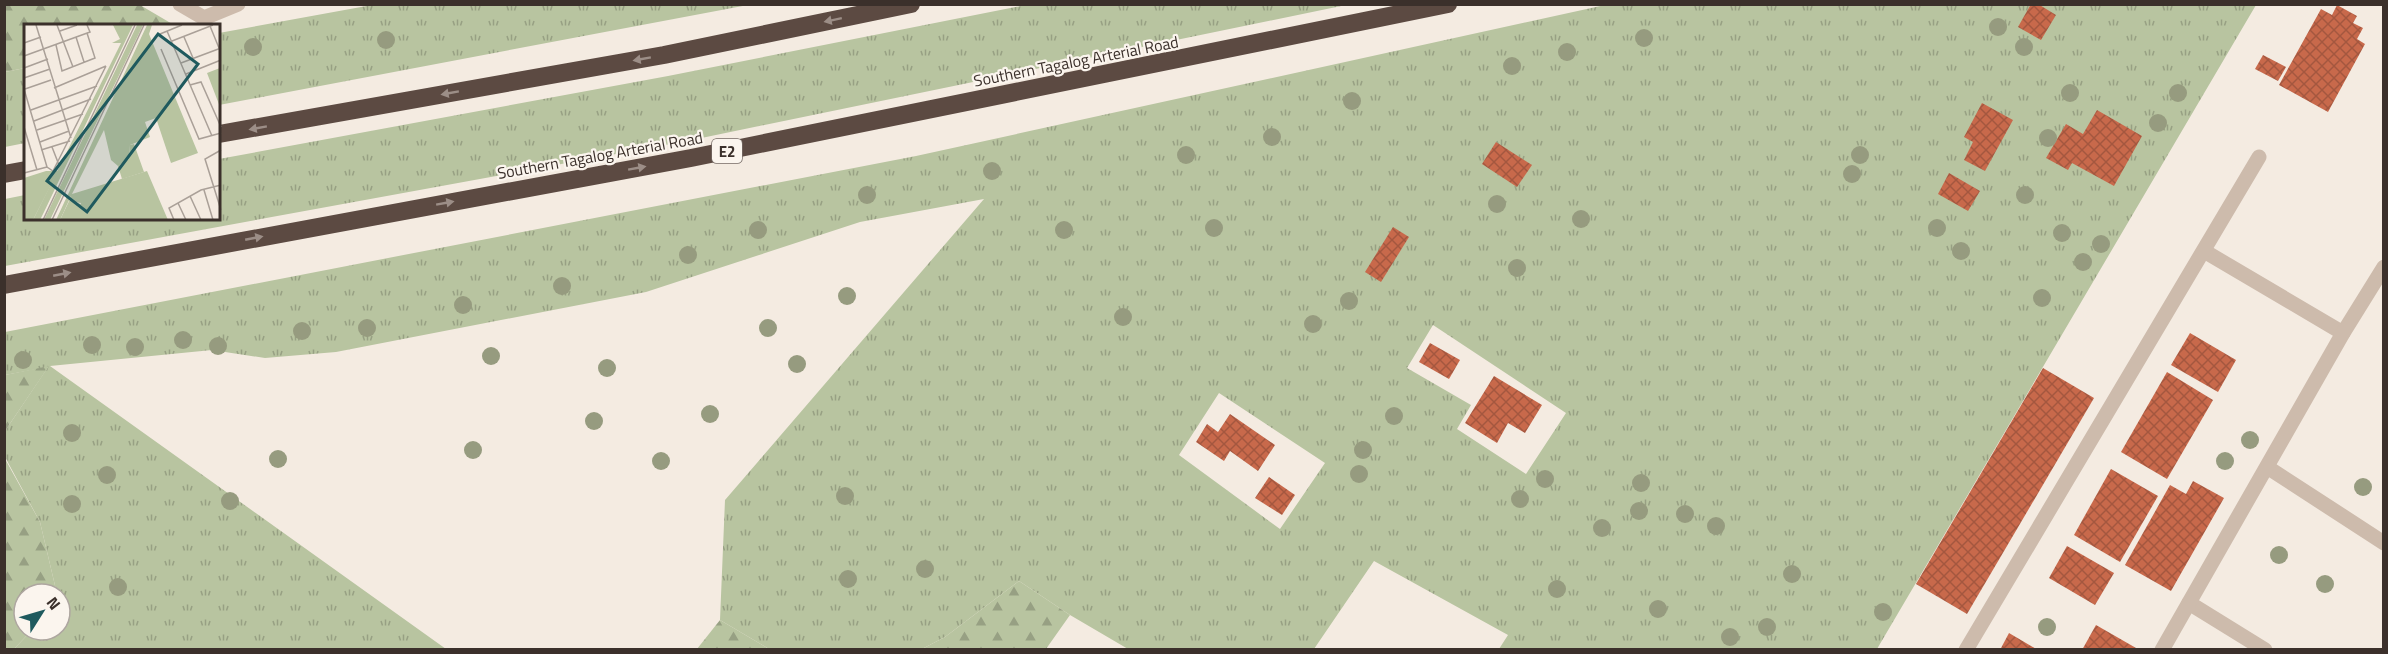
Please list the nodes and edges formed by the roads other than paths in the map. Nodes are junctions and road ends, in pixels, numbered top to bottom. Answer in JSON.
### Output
{"nodes":[{"id":1,"x":180,"y":4,"type":"edge"},
{"id":2,"x":238,"y":4,"type":"edge"},
{"id":3,"x":910,"y":4,"type":"edge"},
{"id":4,"x":1448,"y":4,"type":"edge"},
{"id":5,"x":220,"y":135,"type":"edge"},
{"id":6,"x":2259,"y":157,"type":"dead end"},
{"id":7,"x":24,"y":170,"type":"edge"},
{"id":8,"x":4,"y":174,"type":"edge"},
{"id":9,"x":2204,"y":250,"type":"junction"},
{"id":10,"x":2384,"y":267,"type":"edge"},
{"id":11,"x":4,"y":285,"type":"edge"},
{"id":12,"x":2343,"y":333,"type":"junction"},
{"id":13,"x":2267,"y":467,"type":"junction"},
{"id":14,"x":2384,"y":543,"type":"edge"},
{"id":15,"x":2189,"y":603,"type":"junction"},
{"id":16,"x":1966,"y":650,"type":"edge"},
{"id":17,"x":2162,"y":650,"type":"edge"},
{"id":18,"x":2265,"y":650,"type":"edge"}],
"edges":[{"from":1,"to":2,"type":"street"},
{"from":3,"to":5,"type":"highway","one_way":true},
{"from":11,"to":4,"type":"highway","name":"Southern Tagalog Arterial Road","number":"E2","one_way":true},
{"from":6,"to":9,"type":"street"},
{"from":7,"to":8,"type":"highway"},
{"from":9,"to":12,"type":"street"},
{"from":9,"to":16,"type":"street"},
{"from":10,"to":12,"type":"street"},
{"from":12,"to":13,"type":"street"},
{"from":13,"to":14,"type":"street"},
{"from":13,"to":15,"type":"street"},
{"from":15,"to":17,"type":"street"},
{"from":15,"to":18,"type":"street"}]}
